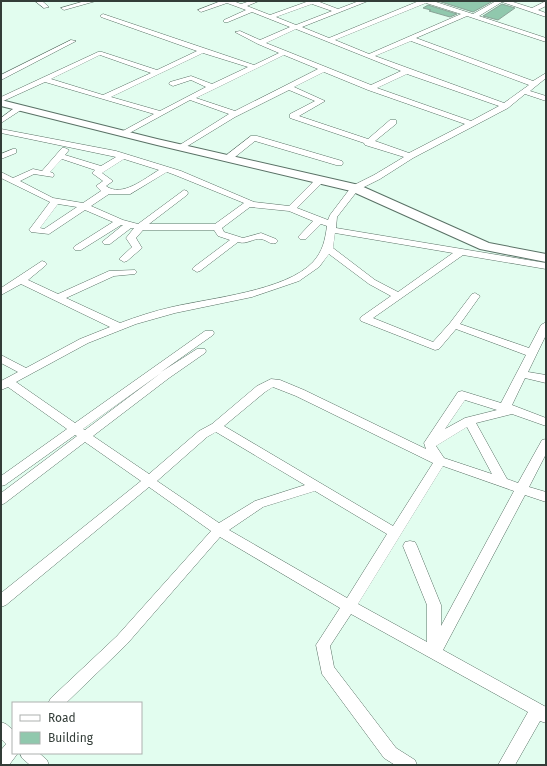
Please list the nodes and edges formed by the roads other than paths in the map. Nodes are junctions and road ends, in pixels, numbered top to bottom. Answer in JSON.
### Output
{"nodes":[{"id":1,"x":38,"y":1,"type":"edge"},
{"id":2,"x":93,"y":1,"type":"edge"},
{"id":3,"x":227,"y":1,"type":"edge"},
{"id":4,"x":256,"y":1,"type":"edge"},
{"id":5,"x":313,"y":1,"type":"edge"},
{"id":6,"x":363,"y":1,"type":"edge"},
{"id":7,"x":426,"y":1,"type":"edge"},
{"id":8,"x":500,"y":1,"type":"edge"},
{"id":9,"x":504,"y":1,"type":"edge"},
{"id":10,"x":546,"y":3,"type":"edge"},
{"id":11,"x":241,"y":6,"type":"junction"},
{"id":12,"x":46,"y":7,"type":"dead end"},
{"id":13,"x":64,"y":8,"type":"dead end"},
{"id":14,"x":201,"y":10,"type":"dead end"},
{"id":15,"x":252,"y":10,"type":"junction"},
{"id":16,"x":534,"y":10,"type":"junction"},
{"id":17,"x":338,"y":12,"type":"junction"},
{"id":18,"x":467,"y":14,"type":"junction"},
{"id":19,"x":546,"y":15,"type":"edge"},
{"id":20,"x":103,"y":16,"type":"dead end"},
{"id":21,"x":474,"y":16,"type":"junction"},
{"id":22,"x":271,"y":17,"type":"junction"},
{"id":23,"x":226,"y":21,"type":"dead end"},
{"id":24,"x":296,"y":27,"type":"junction"},
{"id":25,"x":238,"y":32,"type":"dead end"},
{"id":26,"x":410,"y":38,"type":"junction"},
{"id":27,"x":73,"y":40,"type":"dead end"},
{"id":28,"x":330,"y":40,"type":"junction"},
{"id":29,"x":546,"y":40,"type":"edge"},
{"id":30,"x":260,"y":43,"type":"junction"},
{"id":31,"x":203,"y":51,"type":"junction"},
{"id":32,"x":284,"y":53,"type":"junction"},
{"id":33,"x":369,"y":56,"type":"junction"},
{"id":34,"x":254,"y":67,"type":"junction"},
{"id":35,"x":324,"y":69,"type":"junction"},
{"id":36,"x":407,"y":71,"type":"junction"},
{"id":37,"x":157,"y":73,"type":"junction"},
{"id":38,"x":546,"y":75,"type":"edge"},
{"id":39,"x":1,"y":78,"type":"edge"},
{"id":40,"x":46,"y":80,"type":"junction"},
{"id":41,"x":173,"y":84,"type":"dead end"},
{"id":42,"x":534,"y":84,"type":"junction"},
{"id":43,"x":212,"y":87,"type":"junction"},
{"id":44,"x":289,"y":87,"type":"junction"},
{"id":45,"x":371,"y":88,"type":"junction"},
{"id":46,"x":524,"y":91,"type":"junction"},
{"id":47,"x":104,"y":97,"type":"junction"},
{"id":48,"x":190,"y":98,"type":"junction"},
{"id":49,"x":546,"y":99,"type":"edge"},
{"id":50,"x":1,"y":102,"type":"edge"},
{"id":51,"x":505,"y":106,"type":"junction"},
{"id":52,"x":20,"y":108,"type":"junction"},
{"id":53,"x":235,"y":113,"type":"junction"},
{"id":54,"x":161,"y":114,"type":"junction"},
{"id":55,"x":1,"y":121,"type":"edge"},
{"id":56,"x":393,"y":122,"type":"dead end"},
{"id":57,"x":472,"y":124,"type":"junction"},
{"id":58,"x":1,"y":131,"type":"edge"},
{"id":59,"x":124,"y":134,"type":"junction"},
{"id":60,"x":368,"y":143,"type":"junction"},
{"id":61,"x":71,"y":144,"type":"junction"},
{"id":62,"x":181,"y":148,"type":"junction"},
{"id":63,"x":12,"y":151,"type":"dead end"},
{"id":64,"x":61,"y":156,"type":"junction"},
{"id":65,"x":123,"y":156,"type":"junction"},
{"id":66,"x":410,"y":156,"type":"junction"},
{"id":67,"x":1,"y":157,"type":"edge"},
{"id":68,"x":227,"y":159,"type":"junction"},
{"id":69,"x":339,"y":163,"type":"dead end"},
{"id":70,"x":101,"y":169,"type":"junction"},
{"id":71,"x":166,"y":169,"type":"junction"},
{"id":72,"x":5,"y":178,"type":"edge"},
{"id":73,"x":320,"y":180,"type":"junction"},
{"id":74,"x":355,"y":188,"type":"junction"},
{"id":75,"x":107,"y":191,"type":"junction"},
{"id":76,"x":184,"y":193,"type":"dead end"},
{"id":77,"x":56,"y":201,"type":"junction"},
{"id":78,"x":249,"y":204,"type":"junction"},
{"id":79,"x":84,"y":206,"type":"junction"},
{"id":80,"x":291,"y":209,"type":"junction"},
{"id":81,"x":319,"y":220,"type":"junction"},
{"id":82,"x":120,"y":222,"type":"junction"},
{"id":83,"x":129,"y":225,"type":"junction"},
{"id":84,"x":217,"y":226,"type":"junction"},
{"id":85,"x":140,"y":227,"type":"junction"},
{"id":86,"x":332,"y":227,"type":"junction"},
{"id":87,"x":303,"y":237,"type":"dead end"},
{"id":88,"x":238,"y":239,"type":"junction"},
{"id":89,"x":273,"y":241,"type":"dead end"},
{"id":90,"x":107,"y":242,"type":"dead end"},
{"id":91,"x":78,"y":248,"type":"dead end"},
{"id":92,"x":328,"y":249,"type":"junction"},
{"id":93,"x":461,"y":252,"type":"junction"},
{"id":94,"x":546,"y":258,"type":"edge"},
{"id":95,"x":124,"y":259,"type":"dead end"},
{"id":96,"x":42,"y":264,"type":"dead end"},
{"id":97,"x":546,"y":266,"type":"edge"},
{"id":98,"x":197,"y":269,"type":"dead end"},
{"id":99,"x":132,"y":272,"type":"dead end"},
{"id":100,"x":21,"y":280,"type":"junction"},
{"id":101,"x":1,"y":292,"type":"edge"},
{"id":102,"x":398,"y":296,"type":"junction"},
{"id":103,"x":475,"y":296,"type":"dead end"},
{"id":104,"x":58,"y":298,"type":"junction"},
{"id":105,"x":454,"y":325,"type":"junction"},
{"id":106,"x":546,"y":325,"type":"edge"},
{"id":107,"x":119,"y":327,"type":"junction"},
{"id":108,"x":209,"y":332,"type":"dead end"},
{"id":109,"x":201,"y":352,"type":"dead end"},
{"id":110,"x":532,"y":353,"type":"junction"},
{"id":111,"x":1,"y":358,"type":"edge"},
{"id":112,"x":26,"y":372,"type":"junction"},
{"id":113,"x":522,"y":374,"type":"junction"},
{"id":114,"x":546,"y":379,"type":"edge"},
{"id":115,"x":4,"y":384,"type":"edge"},
{"id":116,"x":511,"y":410,"type":"junction"},
{"id":117,"x":470,"y":421,"type":"junction"},
{"id":118,"x":546,"y":422,"type":"edge"},
{"id":119,"x":216,"y":427,"type":"junction"},
{"id":120,"x":80,"y":432,"type":"junction"},
{"id":121,"x":430,"y":443,"type":"junction"},
{"id":122,"x":546,"y":443,"type":"edge"},
{"id":123,"x":440,"y":461,"type":"junction"},
{"id":124,"x":149,"y":481,"type":"junction"},
{"id":125,"x":1,"y":482,"type":"edge"},
{"id":126,"x":503,"y":483,"type":"junction"},
{"id":127,"x":317,"y":486,"type":"junction"},
{"id":128,"x":521,"y":489,"type":"junction"},
{"id":129,"x":546,"y":498,"type":"edge"},
{"id":130,"x":1,"y":500,"type":"edge"},
{"id":131,"x":219,"y":530,"type":"junction"},
{"id":132,"x":395,"y":533,"type":"junction"},
{"id":133,"x":410,"y":546,"type":"dead end"},
{"id":134,"x":1,"y":601,"type":"edge"},
{"id":135,"x":349,"y":606,"type":"junction"},
{"id":136,"x":434,"y":653,"type":"junction"},
{"id":137,"x":57,"y":702,"type":"edge"},
{"id":138,"x":542,"y":713,"type":"edge"},
{"id":139,"x":1,"y":729,"type":"edge"},
{"id":140,"x":12,"y":739,"type":"edge"},
{"id":141,"x":12,"y":748,"type":"edge"},
{"id":142,"x":29,"y":754,"type":"edge"},
{"id":143,"x":1,"y":763,"type":"edge"},
{"id":144,"x":41,"y":765,"type":"edge"},
{"id":145,"x":409,"y":765,"type":"edge"},
{"id":146,"x":506,"y":765,"type":"edge"}],
"edges":[{"from":1,"to":12,"type":"street"},
{"from":2,"to":13,"type":"street"},
{"from":3,"to":11,"type":"street"},
{"from":3,"to":14,"type":"street"},
{"from":4,"to":11,"type":"street"},
{"from":5,"to":17,"type":"street"},
{"from":5,"to":22,"type":"street"},
{"from":6,"to":17,"type":"street"},
{"from":7,"to":18,"type":"street"},
{"from":7,"to":28,"type":"street"},
{"from":8,"to":21,"type":"street"},
{"from":9,"to":16,"type":"street"},
{"from":10,"to":16,"type":"street"},
{"from":11,"to":15,"type":"street"},
{"from":15,"to":22,"type":"street"},
{"from":15,"to":23,"type":"street"},
{"from":16,"to":19,"type":"street"},
{"from":17,"to":24,"type":"street"},
{"from":18,"to":21,"type":"street"},
{"from":18,"to":26,"type":"street"},
{"from":20,"to":31,"type":"street"},
{"from":21,"to":29,"type":"street"},
{"from":22,"to":24,"type":"street"},
{"from":24,"to":28,"type":"street"},
{"from":24,"to":30,"type":"street"},
{"from":25,"to":30,"type":"street"},
{"from":26,"to":33,"type":"street"},
{"from":26,"to":42,"type":"street"},
{"from":27,"to":39,"type":"street"},
{"from":28,"to":33,"type":"street"},
{"from":30,"to":32,"type":"street"},
{"from":31,"to":34,"type":"street"},
{"from":31,"to":37,"type":"street"},
{"from":32,"to":34,"type":"street"},
{"from":32,"to":35,"type":"street"},
{"from":33,"to":36,"type":"street"},
{"from":34,"to":43,"type":"street"},
{"from":35,"to":44,"type":"street"},
{"from":35,"to":45,"type":"street"},
{"from":36,"to":45,"type":"street"},
{"from":36,"to":51,"type":"street"},
{"from":37,"to":40,"type":"street"},
{"from":37,"to":47,"type":"street"},
{"from":38,"to":42,"type":"street"},
{"from":40,"to":47,"type":"street"},
{"from":40,"to":50,"type":"street"},
{"from":41,"to":43,"type":"street"},
{"from":42,"to":46,"type":"street"},
{"from":43,"to":48,"type":"street"},
{"from":44,"to":53,"type":"street"},
{"from":44,"to":60,"type":"street"},
{"from":45,"to":57,"type":"street"},
{"from":46,"to":49,"type":"street"},
{"from":46,"to":51,"type":"street"},
{"from":47,"to":54,"type":"street"},
{"from":48,"to":53,"type":"street"},
{"from":48,"to":54,"type":"street"},
{"from":50,"to":52,"type":"street"},
{"from":51,"to":57,"type":"street"},
{"from":52,"to":55,"type":"street"},
{"from":52,"to":59,"type":"street"},
{"from":53,"to":62,"type":"street"},
{"from":54,"to":59,"type":"street"},
{"from":56,"to":60,"type":"street"},
{"from":57,"to":66,"type":"street"},
{"from":58,"to":61,"type":"street"},
{"from":59,"to":62,"type":"street"},
{"from":60,"to":66,"type":"street"},
{"from":61,"to":64,"type":"street"},
{"from":61,"to":65,"type":"street"},
{"from":62,"to":68,"type":"street"},
{"from":63,"to":67,"type":"street"},
{"from":64,"to":70,"type":"street"},
{"from":64,"to":72,"type":"street"},
{"from":65,"to":70,"type":"street"},
{"from":65,"to":71,"type":"street"},
{"from":66,"to":74,"type":"street"},
{"from":68,"to":69,"type":"street"},
{"from":68,"to":73,"type":"street"},
{"from":70,"to":75,"type":"street"},
{"from":71,"to":75,"type":"street"},
{"from":71,"to":78,"type":"street"},
{"from":72,"to":77,"type":"street"},
{"from":73,"to":74,"type":"street"},
{"from":73,"to":80,"type":"street"},
{"from":74,"to":86,"type":"street"},
{"from":74,"to":94,"type":"street"},
{"from":75,"to":79,"type":"street"},
{"from":76,"to":85,"type":"street"},
{"from":77,"to":79,"type":"street"},
{"from":77,"to":79,"type":"street"},
{"from":78,"to":80,"type":"street"},
{"from":78,"to":84,"type":"street"},
{"from":79,"to":82,"type":"street"},
{"from":80,"to":81,"type":"street"},
{"from":81,"to":86,"type":"street"},
{"from":81,"to":87,"type":"street"},
{"from":82,"to":83,"type":"street"},
{"from":82,"to":91,"type":"street"},
{"from":83,"to":85,"type":"street"},
{"from":83,"to":90,"type":"street"},
{"from":84,"to":85,"type":"street"},
{"from":84,"to":88,"type":"street"},
{"from":85,"to":95,"type":"street"},
{"from":86,"to":92,"type":"street"},
{"from":86,"to":93,"type":"street"},
{"from":88,"to":89,"type":"street"},
{"from":88,"to":98,"type":"street"},
{"from":92,"to":102,"type":"street"},
{"from":92,"to":107,"type":"street"},
{"from":93,"to":97,"type":"street"},
{"from":93,"to":102,"type":"street"},
{"from":96,"to":100,"type":"street"},
{"from":99,"to":104,"type":"street"},
{"from":100,"to":101,"type":"street"},
{"from":100,"to":104,"type":"street"},
{"from":102,"to":105,"type":"street"},
{"from":103,"to":105,"type":"street"},
{"from":104,"to":107,"type":"street"},
{"from":105,"to":110,"type":"street"},
{"from":106,"to":110,"type":"street"},
{"from":107,"to":112,"type":"street"},
{"from":108,"to":120,"type":"street"},
{"from":109,"to":120,"type":"street"},
{"from":110,"to":113,"type":"street"},
{"from":111,"to":112,"type":"street"},
{"from":112,"to":115,"type":"street"},
{"from":113,"to":114,"type":"street"},
{"from":113,"to":116,"type":"street"},
{"from":115,"to":120,"type":"street"},
{"from":116,"to":117,"type":"street"},
{"from":116,"to":118,"type":"street"},
{"from":116,"to":121,"type":"street"},
{"from":117,"to":121,"type":"street"},
{"from":117,"to":126,"type":"street"},
{"from":119,"to":123,"type":"street"},
{"from":119,"to":124,"type":"street"},
{"from":119,"to":127,"type":"street"},
{"from":120,"to":124,"type":"street"},
{"from":120,"to":125,"type":"street"},
{"from":120,"to":130,"type":"street"},
{"from":121,"to":123,"type":"street"},
{"from":122,"to":128,"type":"street"},
{"from":123,"to":126,"type":"street"},
{"from":123,"to":132,"type":"street"},
{"from":124,"to":131,"type":"street"},
{"from":124,"to":134,"type":"street"},
{"from":126,"to":128,"type":"street"},
{"from":127,"to":131,"type":"street"},
{"from":127,"to":132,"type":"street"},
{"from":128,"to":129,"type":"street"},
{"from":128,"to":136,"type":"street"},
{"from":131,"to":135,"type":"street"},
{"from":131,"to":137,"type":"street"},
{"from":132,"to":135,"type":"street"},
{"from":133,"to":136,"type":"street"},
{"from":135,"to":136,"type":"street"},
{"from":135,"to":145,"type":"street"},
{"from":136,"to":138,"type":"street"},
{"from":138,"to":146,"type":"street"},
{"from":139,"to":140,"type":"street"},
{"from":141,"to":143,"type":"street"},
{"from":142,"to":144,"type":"street"}]}
